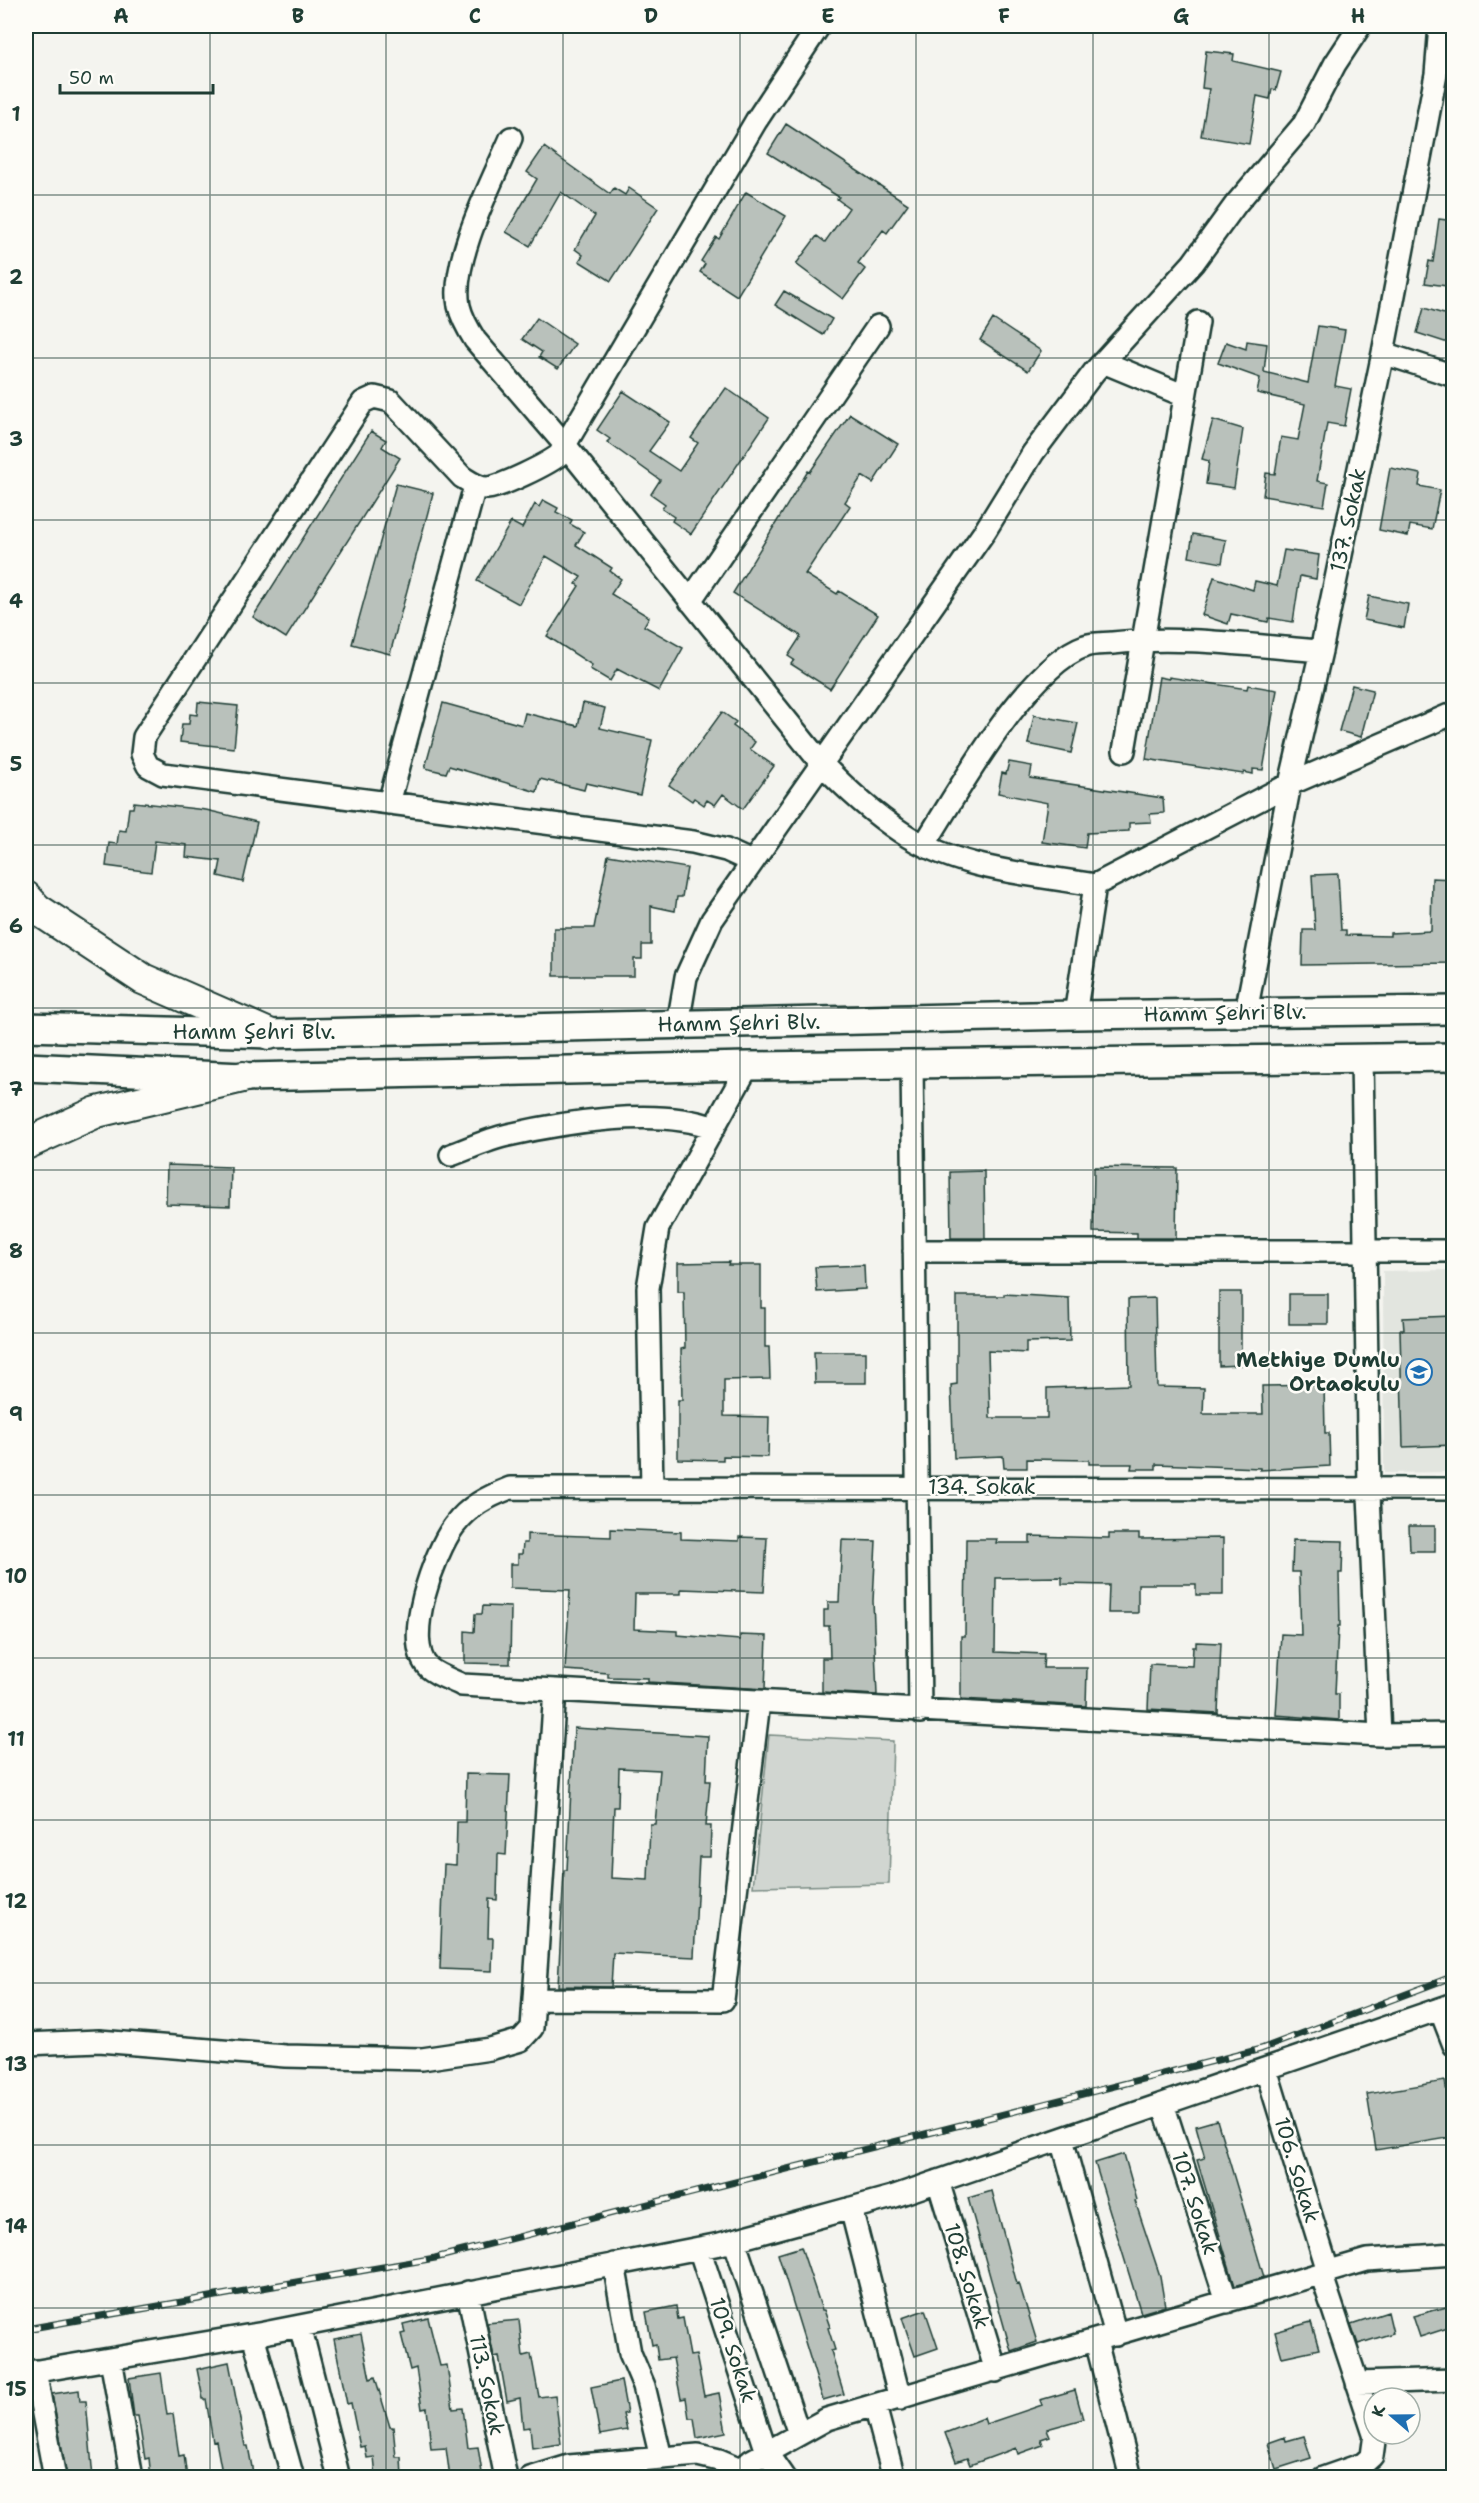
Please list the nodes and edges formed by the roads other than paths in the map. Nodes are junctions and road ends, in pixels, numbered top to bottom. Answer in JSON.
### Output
{"nodes":[{"id":1,"x":819,"y":26,"type":"edge"},
{"id":2,"x":1360,"y":26,"type":"edge"},
{"id":3,"x":1440,"y":26,"type":"edge"},
{"id":4,"x":1444,"y":74,"type":"edge"},
{"id":5,"x":511,"y":138,"type":"dead end"},
{"id":6,"x":1198,"y":322,"type":"dead end"},
{"id":7,"x":878,"y":326,"type":"dead end"},
{"id":8,"x":1383,"y":353,"type":"junction"},
{"id":9,"x":1103,"y":362,"type":"junction"},
{"id":10,"x":1454,"y":376,"type":"edge"},
{"id":11,"x":1185,"y":396,"type":"junction"},
{"id":12,"x":566,"y":446,"type":"junction"},
{"id":13,"x":476,"y":486,"type":"junction"},
{"id":14,"x":690,"y":601,"type":"junction"},
{"id":15,"x":1142,"y":639,"type":"junction"},
{"id":16,"x":1321,"y":651,"type":"junction"},
{"id":17,"x":1454,"y":713,"type":"edge"},
{"id":18,"x":1124,"y":752,"type":"dead end"},
{"id":19,"x":821,"y":763,"type":"junction"},
{"id":20,"x":1290,"y":784,"type":"junction"},
{"id":21,"x":389,"y":803,"type":"junction"},
{"id":22,"x":924,"y":844,"type":"junction"},
{"id":23,"x":752,"y":862,"type":"junction"},
{"id":24,"x":1095,"y":885,"type":"junction"},
{"id":25,"x":26,"y":897,"type":"edge"},
{"id":26,"x":1454,"y":1010,"type":"edge"},
{"id":27,"x":1246,"y":1012,"type":"junction"},
{"id":28,"x":1075,"y":1015,"type":"junction"},
{"id":29,"x":678,"y":1024,"type":"junction"},
{"id":30,"x":26,"y":1027,"type":"edge"},
{"id":31,"x":269,"y":1034,"type":"junction"},
{"id":32,"x":1454,"y":1057,"type":"edge"},
{"id":33,"x":1362,"y":1058,"type":"junction"},
{"id":34,"x":912,"y":1064,"type":"junction"},
{"id":35,"x":748,"y":1066,"type":"junction"},
{"id":36,"x":26,"y":1067,"type":"edge"},
{"id":37,"x":243,"y":1077,"type":"junction"},
{"id":38,"x":714,"y":1128,"type":"junction"},
{"id":39,"x":26,"y":1144,"type":"edge"},
{"id":40,"x":451,"y":1155,"type":"dead end"},
{"id":41,"x":914,"y":1251,"type":"junction"},
{"id":42,"x":1364,"y":1251,"type":"junction"},
{"id":43,"x":1454,"y":1251,"type":"edge"},
{"id":44,"x":917,"y":1486,"type":"junction"},
{"id":45,"x":652,"y":1488,"type":"junction"},
{"id":46,"x":1454,"y":1489,"type":"edge"},
{"id":47,"x":1369,"y":1490,"type":"junction"},
{"id":48,"x":555,"y":1690,"type":"junction"},
{"id":49,"x":759,"y":1702,"type":"junction"},
{"id":50,"x":920,"y":1712,"type":"junction"},
{"id":51,"x":1454,"y":1734,"type":"edge"},
{"id":52,"x":1380,"y":1735,"type":"junction"},
{"id":53,"x":535,"y":1999,"type":"junction"},
{"id":54,"x":1447,"y":2007,"type":"edge"},
{"id":55,"x":26,"y":2044,"type":"edge"},
{"id":56,"x":1454,"y":2045,"type":"edge"},
{"id":57,"x":1266,"y":2069,"type":"junction"},
{"id":58,"x":1163,"y":2104,"type":"junction"},
{"id":59,"x":1062,"y":2139,"type":"junction"},
{"id":60,"x":938,"y":2181,"type":"junction"},
{"id":61,"x":851,"y":2208,"type":"junction"},
{"id":62,"x":734,"y":2240,"type":"junction"},
{"id":63,"x":699,"y":2248,"type":"junction"},
{"id":64,"x":1454,"y":2254,"type":"edge"},
{"id":65,"x":614,"y":2264,"type":"junction"},
{"id":66,"x":1325,"y":2272,"type":"junction"},
{"id":67,"x":468,"y":2292,"type":"junction"},
{"id":68,"x":1227,"y":2302,"type":"junction"},
{"id":69,"x":300,"y":2326,"type":"junction"},
{"id":70,"x":253,"y":2335,"type":"junction"},
{"id":71,"x":1116,"y":2335,"type":"junction"},
{"id":72,"x":1096,"y":2341,"type":"junction"},
{"id":73,"x":111,"y":2359,"type":"junction"},
{"id":74,"x":996,"y":2371,"type":"junction"},
{"id":75,"x":30,"y":2372,"type":"edge"},
{"id":76,"x":1454,"y":2380,"type":"edge"},
{"id":77,"x":1357,"y":2383,"type":"junction"},
{"id":78,"x":1362,"y":2398,"type":"edge"},
{"id":79,"x":900,"y":2399,"type":"junction"},
{"id":80,"x":875,"y":2406,"type":"junction"},
{"id":81,"x":800,"y":2434,"type":"junction"},
{"id":82,"x":1373,"y":2446,"type":"edge"},
{"id":83,"x":766,"y":2452,"type":"junction"},
{"id":84,"x":661,"y":2457,"type":"junction"},
{"id":85,"x":735,"y":2474,"type":"edge"},
{"id":86,"x":887,"y":2474,"type":"edge"},
{"id":87,"x":55,"y":2478,"type":"edge"},
{"id":88,"x":132,"y":2478,"type":"edge"},
{"id":89,"x":292,"y":2478,"type":"edge"},
{"id":90,"x":339,"y":2478,"type":"edge"},
{"id":91,"x":506,"y":2478,"type":"edge"},
{"id":92,"x":530,"y":2478,"type":"edge"},
{"id":93,"x":784,"y":2478,"type":"edge"},
{"id":94,"x":1131,"y":2478,"type":"edge"},
{"id":95,"x":1323,"y":2478,"type":"edge"}],
"edges":[{"from":1,"to":12,"type":"street"},
{"from":2,"to":9,"type":"street"},
{"from":3,"to":4,"type":"street","name":"137. Sokak"},
{"from":4,"to":8,"type":"street","name":"137. Sokak"},
{"from":5,"to":12,"type":"street"},
{"from":6,"to":11,"type":"street"},
{"from":7,"to":14,"type":"street"},
{"from":8,"to":10,"type":"street"},
{"from":8,"to":16,"type":"street","name":"137. Sokak"},
{"from":9,"to":11,"type":"street"},
{"from":9,"to":19,"type":"street"},
{"from":11,"to":15,"type":"street"},
{"from":12,"to":13,"type":"street"},
{"from":12,"to":14,"type":"street"},
{"from":13,"to":21,"type":"street"},
{"from":13,"to":21,"type":"street"},
{"from":14,"to":19,"type":"street"},
{"from":15,"to":16,"type":"street"},
{"from":15,"to":18,"type":"street"},
{"from":15,"to":22,"type":"street"},
{"from":16,"to":20,"type":"street","name":"137. Sokak"},
{"from":17,"to":20,"type":"street"},
{"from":19,"to":22,"type":"street"},
{"from":19,"to":23,"type":"street"},
{"from":20,"to":24,"type":"street"},
{"from":20,"to":27,"type":"street","name":"137. Sokak"},
{"from":21,"to":23,"type":"street"},
{"from":22,"to":24,"type":"street"},
{"from":23,"to":29,"type":"street"},
{"from":24,"to":28,"type":"street"},
{"from":25,"to":31,"type":"highway"},
{"from":26,"to":27,"type":"main road","name":"Hamm Şehri Blv."},
{"from":27,"to":28,"type":"main road","name":"Hamm Şehri Blv."},
{"from":28,"to":29,"type":"main road","name":"Hamm Şehri Blv."},
{"from":29,"to":31,"type":"main road","name":"Hamm Şehri Blv."},
{"from":30,"to":31,"type":"main road","name":"Hamm Şehri Blv."},
{"from":32,"to":33,"type":"main road","name":"Hamm Şehri Blv."},
{"from":33,"to":34,"type":"main road","name":"Hamm Şehri Blv."},
{"from":33,"to":42,"type":"street"},
{"from":34,"to":35,"type":"main road","name":"Hamm Şehri Blv."},
{"from":34,"to":41,"type":"street"},
{"from":35,"to":37,"type":"main road","name":"Hamm Şehri Blv."},
{"from":35,"to":38,"type":"street"},
{"from":36,"to":37,"type":"main road","name":"Hamm Şehri Blv."},
{"from":37,"to":39,"type":"highway"},
{"from":38,"to":40,"type":"street"},
{"from":38,"to":45,"type":"street"},
{"from":41,"to":42,"type":"street"},
{"from":41,"to":44,"type":"street"},
{"from":42,"to":43,"type":"street"},
{"from":42,"to":47,"type":"street"},
{"from":44,"to":45,"type":"street","name":"134. Sokak"},
{"from":44,"to":47,"type":"street","name":"134. Sokak"},
{"from":44,"to":50,"type":"street"},
{"from":45,"to":48,"type":"street","name":"134. Sokak"},
{"from":46,"to":47,"type":"street","name":"134. Sokak"},
{"from":47,"to":52,"type":"street"},
{"from":48,"to":49,"type":"street"},
{"from":48,"to":53,"type":"street"},
{"from":49,"to":50,"type":"street"},
{"from":49,"to":53,"type":"street"},
{"from":50,"to":52,"type":"street"},
{"from":51,"to":52,"type":"street"},
{"from":53,"to":55,"type":"street"},
{"from":54,"to":56,"type":"street"},
{"from":54,"to":57,"type":"street"},
{"from":57,"to":58,"type":"street"},
{"from":57,"to":66,"type":"street","name":"106. Sokak"},
{"from":58,"to":59,"type":"street"},
{"from":58,"to":68,"type":"street","name":"107. Sokak"},
{"from":59,"to":60,"type":"street"},
{"from":59,"to":71,"type":"street"},
{"from":60,"to":61,"type":"street"},
{"from":60,"to":74,"type":"street","name":"108. Sokak"},
{"from":61,"to":62,"type":"street"},
{"from":61,"to":79,"type":"street"},
{"from":62,"to":63,"type":"street"},
{"from":62,"to":81,"type":"street"},
{"from":63,"to":65,"type":"street"},
{"from":63,"to":83,"type":"street","name":"109. Sokak"},
{"from":64,"to":66,"type":"street"},
{"from":65,"to":67,"type":"street"},
{"from":65,"to":84,"type":"street"},
{"from":66,"to":68,"type":"street"},
{"from":66,"to":77,"type":"street","name":"106. Sokak"},
{"from":67,"to":69,"type":"street"},
{"from":67,"to":91,"type":"street","name":"113. Sokak"},
{"from":68,"to":71,"type":"street"},
{"from":69,"to":70,"type":"street"},
{"from":69,"to":90,"type":"street"},
{"from":70,"to":73,"type":"street"},
{"from":70,"to":89,"type":"street"},
{"from":71,"to":72,"type":"street"},
{"from":72,"to":74,"type":"street"},
{"from":72,"to":94,"type":"street"},
{"from":73,"to":75,"type":"street"},
{"from":73,"to":88,"type":"street"},
{"from":74,"to":79,"type":"street"},
{"from":75,"to":87,"type":"street"},
{"from":76,"to":77,"type":"street"},
{"from":77,"to":78,"type":"street","name":"106. Sokak"},
{"from":79,"to":80,"type":"street"},
{"from":80,"to":81,"type":"street"},
{"from":80,"to":86,"type":"street"},
{"from":81,"to":83,"type":"street"},
{"from":82,"to":95,"type":"street"},
{"from":83,"to":85,"type":"street"},
{"from":83,"to":93,"type":"street","name":"109. Sokak"},
{"from":84,"to":85,"type":"street"},
{"from":84,"to":92,"type":"street"}]}
